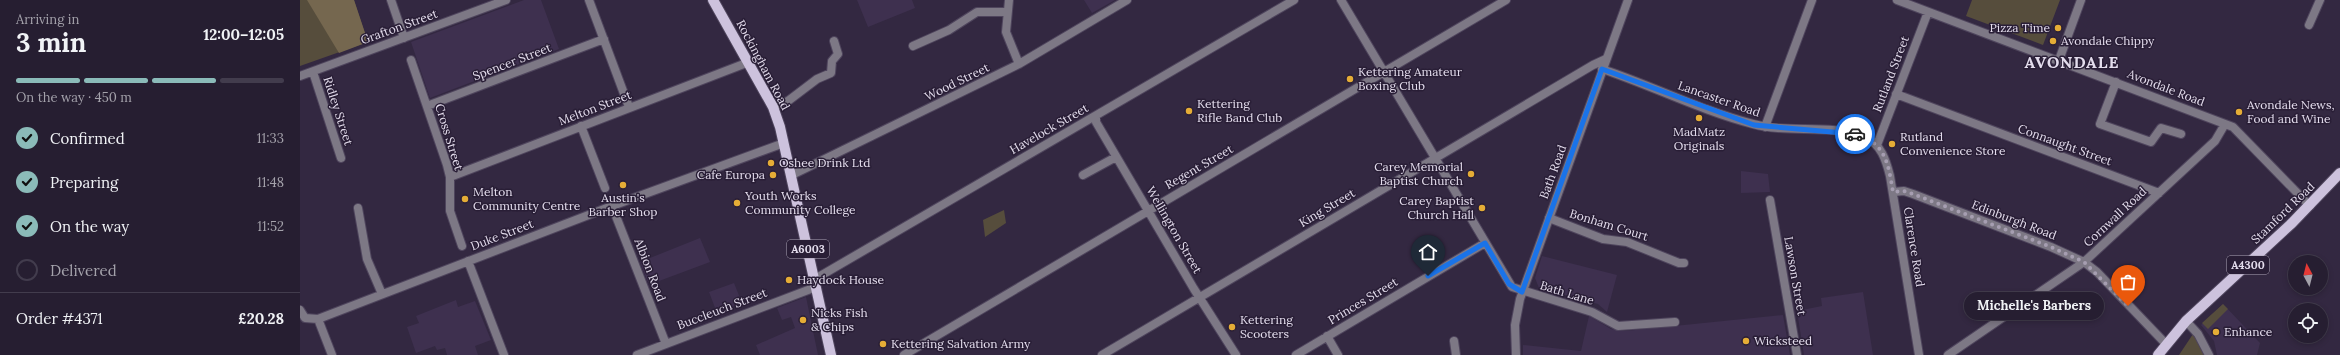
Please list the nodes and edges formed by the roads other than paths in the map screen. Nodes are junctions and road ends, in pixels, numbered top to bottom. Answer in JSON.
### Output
{"nodes":[{"id":1,"x":391,"y":0,"type":"edge"},
{"id":2,"x":506,"y":0,"type":"edge"},
{"id":3,"x":590,"y":0,"type":"edge"},
{"id":4,"x":713,"y":0,"type":"edge"},
{"id":5,"x":1008,"y":0,"type":"edge"},
{"id":6,"x":1127,"y":0,"type":"edge"},
{"id":7,"x":1294,"y":0,"type":"edge"},
{"id":8,"x":1341,"y":0,"type":"edge"},
{"id":9,"x":1506,"y":0,"type":"edge"},
{"id":10,"x":1628,"y":0,"type":"edge"},
{"id":11,"x":1812,"y":0,"type":"edge"},
{"id":12,"x":1897,"y":0,"type":"edge"},
{"id":13,"x":2081,"y":0,"type":"edge"},
{"id":14,"x":2320,"y":0,"type":"edge"},
{"id":15,"x":1007,"y":12,"type":"junction"},
{"id":16,"x":1928,"y":12,"type":"junction"},
{"id":17,"x":2309,"y":25,"type":"dead end"},
{"id":18,"x":404,"y":38,"type":"junction"},
{"id":19,"x":604,"y":39,"type":"junction"},
{"id":20,"x":834,"y":41,"type":"dead end"},
{"id":21,"x":913,"y":46,"type":"dead end"},
{"id":22,"x":1606,"y":59,"type":"junction"},
{"id":23,"x":411,"y":60,"type":"dead end"},
{"id":24,"x":2059,"y":60,"type":"junction"},
{"id":25,"x":749,"y":62,"type":"junction"},
{"id":26,"x":1019,"y":64,"type":"junction"},
{"id":27,"x":1602,"y":69,"type":"junction"},
{"id":28,"x":313,"y":72,"type":"junction"},
{"id":29,"x":1383,"y":72,"type":"junction"},
{"id":30,"x":300,"y":76,"type":"edge"},
{"id":31,"x":2116,"y":82,"type":"junction"},
{"id":32,"x":1896,"y":94,"type":"junction"},
{"id":33,"x":427,"y":106,"type":"junction"},
{"id":34,"x":630,"y":107,"type":"junction"},
{"id":35,"x":773,"y":107,"type":"junction"},
{"id":36,"x":1096,"y":116,"type":"junction"},
{"id":37,"x":2225,"y":124,"type":"junction"},
{"id":38,"x":581,"y":126,"type":"junction"},
{"id":39,"x":1765,"y":127,"type":"junction"},
{"id":40,"x":2181,"y":134,"type":"dead end"},
{"id":41,"x":784,"y":143,"type":"junction"},
{"id":42,"x":1877,"y":145,"type":"junction"},
{"id":43,"x":1116,"y":156,"type":"junction"},
{"id":44,"x":340,"y":158,"type":"dead end"},
{"id":45,"x":1434,"y":158,"type":"junction"},
{"id":46,"x":2340,"y":173,"type":"edge"},
{"id":47,"x":792,"y":175,"type":"junction"},
{"id":48,"x":1084,"y":175,"type":"dead end"},
{"id":49,"x":450,"y":176,"type":"junction"},
{"id":50,"x":605,"y":188,"type":"dead end"},
{"id":51,"x":1893,"y":192,"type":"junction"},
{"id":52,"x":2158,"y":193,"type":"junction"},
{"id":53,"x":1770,"y":200,"type":"dead end"},
{"id":54,"x":612,"y":206,"type":"junction"},
{"id":55,"x":2310,"y":206,"type":"junction"},
{"id":56,"x":358,"y":208,"type":"dead end"},
{"id":57,"x":1148,"y":210,"type":"junction"},
{"id":58,"x":1549,"y":218,"type":"junction"},
{"id":59,"x":1485,"y":243,"type":"junction"},
{"id":60,"x":462,"y":246,"type":"dead end"},
{"id":61,"x":468,"y":261,"type":"junction"},
{"id":62,"x":2084,"y":262,"type":"junction"},
{"id":63,"x":1684,"y":263,"type":"dead end"},
{"id":64,"x":816,"y":283,"type":"junction"},
{"id":65,"x":1522,"y":292,"type":"junction"},
{"id":66,"x":382,"y":294,"type":"junction"},
{"id":67,"x":1201,"y":297,"type":"junction"},
{"id":68,"x":300,"y":310,"type":"edge"},
{"id":69,"x":318,"y":319,"type":"junction"},
{"id":70,"x":2186,"y":321,"type":"junction"},
{"id":71,"x":1675,"y":322,"type":"dead end"},
{"id":72,"x":1327,"y":336,"type":"junction"},
{"id":73,"x":1454,"y":341,"type":"dead end"},
{"id":74,"x":666,"y":344,"type":"junction"},
{"id":75,"x":2166,"y":344,"type":"junction"},
{"id":76,"x":915,"y":352,"type":"edge"},
{"id":77,"x":332,"y":355,"type":"edge"},
{"id":78,"x":504,"y":355,"type":"edge"},
{"id":79,"x":637,"y":355,"type":"edge"},
{"id":80,"x":831,"y":355,"type":"edge"},
{"id":81,"x":904,"y":355,"type":"edge"},
{"id":82,"x":1102,"y":355,"type":"edge"},
{"id":83,"x":1236,"y":355,"type":"edge"},
{"id":84,"x":1296,"y":355,"type":"edge"},
{"id":85,"x":1338,"y":355,"type":"edge"},
{"id":86,"x":1456,"y":355,"type":"edge"},
{"id":87,"x":1516,"y":355,"type":"edge"},
{"id":88,"x":1797,"y":355,"type":"edge"},
{"id":89,"x":1919,"y":355,"type":"edge"},
{"id":90,"x":1948,"y":355,"type":"edge"},
{"id":91,"x":2158,"y":355,"type":"edge"},
{"id":92,"x":2209,"y":355,"type":"edge"}],
"edges":[{"from":1,"to":18,"type":"street"},
{"from":2,"to":18,"type":"street","name":"Grafton Street"},
{"from":3,"to":19,"type":"street"},
{"from":4,"to":25,"type":"main road","name":"Rockingham Road","number":"A6003"},
{"from":5,"to":15,"type":"street"},
{"from":6,"to":26,"type":"street","name":"Wood Street"},
{"from":7,"to":36,"type":"street","name":"Havelock Street"},
{"from":8,"to":29,"type":"street"},
{"from":9,"to":29,"type":"street","name":"Regent Street"},
{"from":10,"to":22,"type":"street","name":"Bath Road"},
{"from":11,"to":39,"type":"street"},
{"from":12,"to":16,"type":"street","name":"Avondale Road"},
{"from":13,"to":24,"type":"street"},
{"from":14,"to":17,"type":"street"},
{"from":15,"to":21,"type":"street"},
{"from":15,"to":26,"type":"street"},
{"from":16,"to":24,"type":"street","name":"Avondale Road"},
{"from":16,"to":32,"type":"street","name":"Rutland Street"},
{"from":18,"to":28,"type":"street","name":"Grafton Street"},
{"from":19,"to":33,"type":"street","name":"Spencer Street"},
{"from":19,"to":34,"type":"street"},
{"from":20,"to":35,"type":"street"},
{"from":22,"to":27,"type":"street","name":"Bath Road"},
{"from":22,"to":45,"type":"street","name":"King Street"},
{"from":23,"to":33,"type":"street","name":"Cross Street"},
{"from":24,"to":31,"type":"street","name":"Avondale Road"},
{"from":25,"to":34,"type":"street","name":"Melton Street"},
{"from":25,"to":35,"type":"main road","name":"Rockingham Road","number":"A6003"},
{"from":26,"to":47,"type":"street","name":"Wood Street"},
{"from":27,"to":39,"type":"street","name":"Lancaster Road"},
{"from":27,"to":58,"type":"street","name":"Bath Road"},
{"from":28,"to":30,"type":"street","name":"Grafton Street"},
{"from":28,"to":44,"type":"street","name":"Ridley Street"},
{"from":29,"to":45,"type":"street"},
{"from":29,"to":57,"type":"street","name":"Regent Street"},
{"from":31,"to":37,"type":"street","name":"Avondale Road"},
{"from":31,"to":40,"type":"street"},
{"from":32,"to":42,"type":"street","name":"Rutland Street"},
{"from":32,"to":52,"type":"street","name":"Connaught Street"},
{"from":33,"to":49,"type":"street","name":"Cross Street"},
{"from":34,"to":38,"type":"street","name":"Melton Street"},
{"from":35,"to":41,"type":"main road","name":"Rockingham Road","number":"A6003"},
{"from":36,"to":43,"type":"street","name":"Wellington Street"},
{"from":36,"to":64,"type":"street","name":"Havelock Street"},
{"from":37,"to":52,"type":"street","name":"Cornwall Road"},
{"from":37,"to":55,"type":"street","name":"Avondale Road"},
{"from":38,"to":49,"type":"street","name":"Melton Street"},
{"from":38,"to":50,"type":"street"},
{"from":39,"to":42,"type":"street","name":"Lancaster Road"},
{"from":41,"to":47,"type":"main road","name":"Rockingham Road","number":"A6003"},
{"from":41,"to":54,"type":"street","name":"Duke Street"},
{"from":42,"to":51,"type":"street","name":"Clarence Road"},
{"from":43,"to":48,"type":"street"},
{"from":43,"to":57,"type":"street","name":"Wellington Street"},
{"from":45,"to":59,"type":"street"},
{"from":45,"to":67,"type":"street","name":"King Street"},
{"from":46,"to":55,"type":"main road","name":"Stamford Road","number":"A4300"},
{"from":47,"to":64,"type":"main road","name":"Rockingham Road","number":"A6003"},
{"from":49,"to":60,"type":"street","name":"Cross Street"},
{"from":51,"to":62,"type":"street","name":"Edinburgh Road"},
{"from":51,"to":89,"type":"street","name":"Clarence Road"},
{"from":52,"to":62,"type":"street","name":"Cornwall Road"},
{"from":53,"to":88,"type":"street","name":"Lawson Street"},
{"from":54,"to":61,"type":"street","name":"Duke Street"},
{"from":54,"to":74,"type":"street","name":"Albion Road"},
{"from":55,"to":70,"type":"main road","name":"Stamford Road","number":"A4300"},
{"from":56,"to":66,"type":"street"},
{"from":57,"to":67,"type":"street","name":"Wellington Street"},
{"from":57,"to":76,"type":"street","name":"Regent Street"},
{"from":58,"to":63,"type":"street","name":"Bonham Court"},
{"from":58,"to":65,"type":"street","name":"Bath Road"},
{"from":59,"to":65,"type":"street"},
{"from":59,"to":72,"type":"street","name":"Princes Street"},
{"from":61,"to":66,"type":"street","name":"Duke Street"},
{"from":61,"to":78,"type":"street"},
{"from":62,"to":75,"type":"street","name":"Edinburgh Road"},
{"from":62,"to":90,"type":"street","name":"Cornwall Road"},
{"from":64,"to":74,"type":"street","name":"Buccleuch Street"},
{"from":64,"to":80,"type":"main road","name":"Rockingham Road","number":"A6003"},
{"from":65,"to":71,"type":"street","name":"Bath Lane"},
{"from":65,"to":87,"type":"street","name":"Bath Road"},
{"from":66,"to":69,"type":"street","name":"Duke Street"},
{"from":67,"to":82,"type":"street","name":"King Street"},
{"from":67,"to":83,"type":"street","name":"Wellington Street"},
{"from":68,"to":69,"type":"street"},
{"from":69,"to":77,"type":"street"},
{"from":70,"to":75,"type":"main road","name":"Stamford Road","number":"A4300"},
{"from":70,"to":92,"type":"street"},
{"from":72,"to":84,"type":"street","name":"Princes Street"},
{"from":72,"to":85,"type":"street"},
{"from":73,"to":86,"type":"street"},
{"from":74,"to":79,"type":"street","name":"Buccleuch Street"},
{"from":75,"to":91,"type":"main road","name":"Stamford Road","number":"A4300"},
{"from":76,"to":81,"type":"street","name":"Regent Street"}]}
